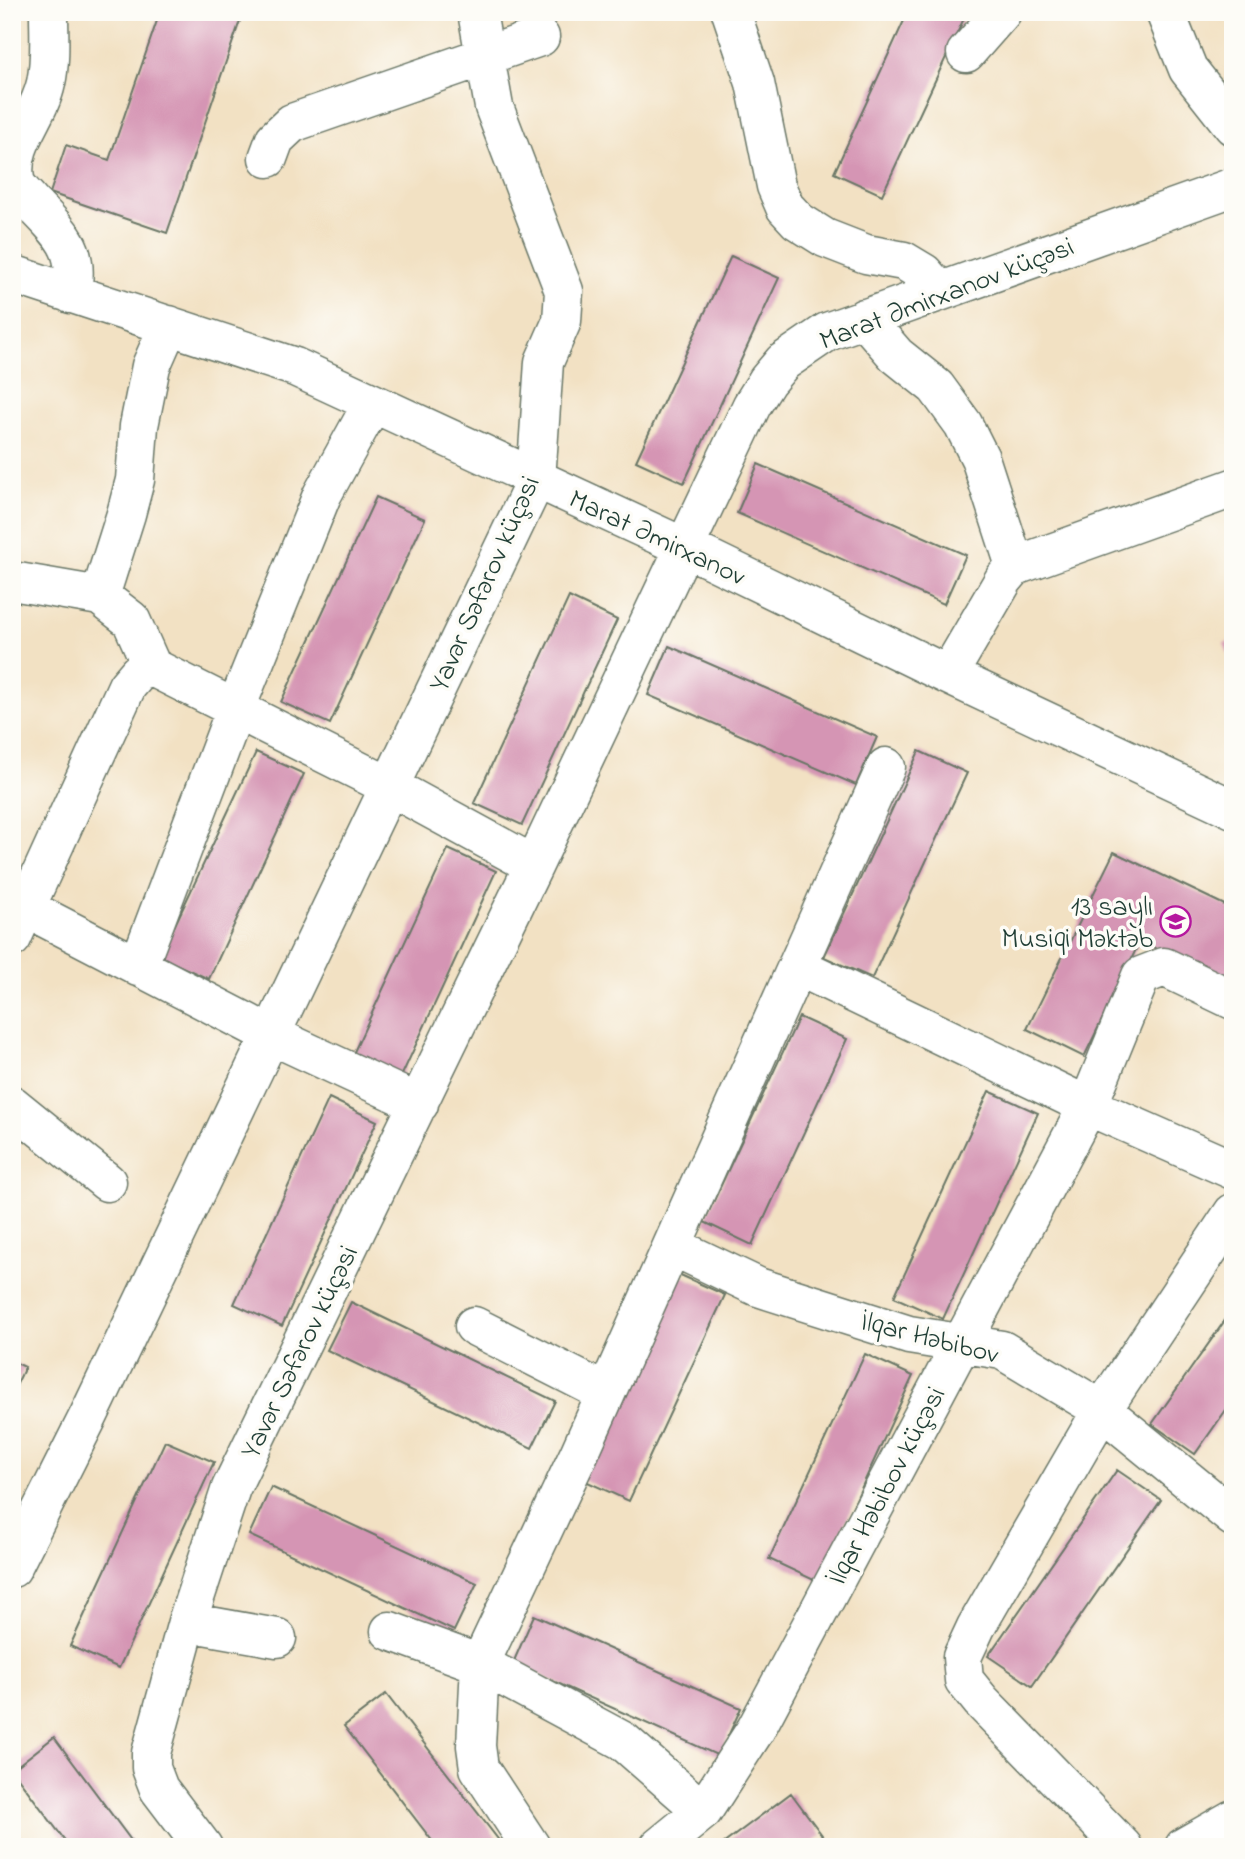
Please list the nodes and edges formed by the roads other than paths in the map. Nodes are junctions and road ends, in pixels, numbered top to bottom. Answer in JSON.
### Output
{"nodes":[{"id":1,"x":49,"y":12,"type":"edge"},
{"id":2,"x":477,"y":12,"type":"edge"},
{"id":3,"x":731,"y":12,"type":"edge"},
{"id":4,"x":1002,"y":12,"type":"edge"},
{"id":5,"x":1165,"y":12,"type":"edge"},
{"id":6,"x":540,"y":37,"type":"dead end"},
{"id":7,"x":966,"y":53,"type":"dead end"},
{"id":8,"x":485,"y":55,"type":"junction"},
{"id":9,"x":1233,"y":126,"type":"edge"},
{"id":10,"x":268,"y":158,"type":"dead end"},
{"id":11,"x":1233,"y":187,"type":"edge"},
{"id":12,"x":12,"y":274,"type":"edge"},
{"id":13,"x":940,"y":291,"type":"junction"},
{"id":14,"x":71,"y":294,"type":"junction"},
{"id":15,"x":863,"y":317,"type":"junction"},
{"id":16,"x":169,"y":324,"type":"junction"},
{"id":17,"x":372,"y":404,"type":"junction"},
{"id":18,"x":536,"y":480,"type":"junction"},
{"id":19,"x":1233,"y":488,"type":"edge"},
{"id":20,"x":685,"y":549,"type":"junction"},
{"id":21,"x":1015,"y":566,"type":"junction"},
{"id":22,"x":12,"y":581,"type":"edge"},
{"id":23,"x":100,"y":596,"type":"junction"},
{"id":24,"x":152,"y":667,"type":"junction"},
{"id":25,"x":948,"y":676,"type":"junction"},
{"id":26,"x":236,"y":708,"type":"junction"},
{"id":27,"x":886,"y":767,"type":"dead end"},
{"id":28,"x":389,"y":786,"type":"junction"},
{"id":29,"x":1233,"y":809,"type":"edge"},
{"id":30,"x":534,"y":865,"type":"junction"},
{"id":31,"x":17,"y":917,"type":"edge"},
{"id":32,"x":797,"y":966,"type":"junction"},
{"id":33,"x":138,"y":967,"type":"junction"},
{"id":34,"x":1233,"y":1000,"type":"edge"},
{"id":35,"x":271,"y":1035,"type":"junction"},
{"id":36,"x":419,"y":1104,"type":"junction"},
{"id":37,"x":12,"y":1105,"type":"edge"},
{"id":38,"x":1088,"y":1106,"type":"junction"},
{"id":39,"x":1233,"y":1171,"type":"edge"},
{"id":40,"x":107,"y":1182,"type":"dead end"},
{"id":41,"x":1233,"y":1213,"type":"edge"},
{"id":42,"x":672,"y":1246,"type":"junction"},
{"id":43,"x":474,"y":1326,"type":"dead end"},
{"id":44,"x":961,"y":1344,"type":"junction"},
{"id":45,"x":606,"y":1393,"type":"junction"},
{"id":46,"x":1102,"y":1410,"type":"junction"},
{"id":47,"x":1233,"y":1517,"type":"edge"},
{"id":48,"x":12,"y":1568,"type":"edge"},
{"id":49,"x":187,"y":1622,"type":"junction"},
{"id":50,"x":390,"y":1630,"type":"dead end"},
{"id":51,"x":277,"y":1638,"type":"dead end"},
{"id":52,"x":480,"y":1664,"type":"junction"},
{"id":53,"x":703,"y":1811,"type":"junction"},
{"id":54,"x":1233,"y":1819,"type":"edge"},
{"id":55,"x":203,"y":1847,"type":"edge"},
{"id":56,"x":531,"y":1847,"type":"edge"},
{"id":57,"x":659,"y":1847,"type":"edge"},
{"id":58,"x":1123,"y":1847,"type":"edge"},
{"id":59,"x":1184,"y":1847,"type":"edge"}],
"edges":[{"from":1,"to":14,"type":"street"},
{"from":2,"to":8,"type":"street","name":"Yavər Səfərov küçəsi"},
{"from":3,"to":13,"type":"street"},
{"from":4,"to":7,"type":"street"},
{"from":5,"to":9,"type":"street"},
{"from":6,"to":8,"type":"street"},
{"from":8,"to":10,"type":"street"},
{"from":8,"to":18,"type":"street","name":"Yavər Səfərov küçəsi"},
{"from":11,"to":13,"type":"street","name":"Marat Əmirxanov küçəsi"},
{"from":12,"to":14,"type":"street","name":"Marat Əmirxanov"},
{"from":13,"to":15,"type":"street","name":"Marat Əmirxanov küçəsi"},
{"from":14,"to":16,"type":"street","name":"Marat Əmirxanov"},
{"from":15,"to":20,"type":"street","name":"Marat Əmirxanov küçəsi"},
{"from":15,"to":21,"type":"street"},
{"from":16,"to":17,"type":"street","name":"Marat Əmirxanov"},
{"from":16,"to":23,"type":"street"},
{"from":17,"to":18,"type":"street","name":"Marat Əmirxanov"},
{"from":17,"to":26,"type":"street"},
{"from":18,"to":20,"type":"street","name":"Marat Əmirxanov"},
{"from":18,"to":28,"type":"street","name":"Yavər Səfərov küçəsi"},
{"from":19,"to":21,"type":"street"},
{"from":20,"to":25,"type":"street","name":"Marat Əmirxanov"},
{"from":20,"to":30,"type":"street","name":"Yavər Səfərov küçəsi"},
{"from":21,"to":25,"type":"street"},
{"from":22,"to":23,"type":"street"},
{"from":23,"to":24,"type":"street"},
{"from":24,"to":26,"type":"street"},
{"from":24,"to":31,"type":"street"},
{"from":25,"to":29,"type":"street","name":"Marat Əmirxanov"},
{"from":26,"to":28,"type":"street"},
{"from":26,"to":33,"type":"street"},
{"from":27,"to":32,"type":"street"},
{"from":28,"to":30,"type":"street"},
{"from":28,"to":35,"type":"street","name":"Yavər Səfərov küçəsi"},
{"from":30,"to":36,"type":"street","name":"Yavər Səfərov küçəsi"},
{"from":31,"to":33,"type":"street"},
{"from":32,"to":38,"type":"street"},
{"from":32,"to":42,"type":"street"},
{"from":33,"to":35,"type":"street"},
{"from":34,"to":38,"type":"street","name":"İlqar Həbibov küçəsi"},
{"from":35,"to":36,"type":"street"},
{"from":35,"to":48,"type":"street","name":"Yavər Səfərov küçəsi"},
{"from":36,"to":49,"type":"street","name":"Yavər Səfərov küçəsi"},
{"from":37,"to":40,"type":"street"},
{"from":38,"to":39,"type":"street"},
{"from":38,"to":44,"type":"street","name":"İlqar Həbibov küçəsi"},
{"from":41,"to":46,"type":"street"},
{"from":42,"to":44,"type":"street","name":"İlqar Həbibov"},
{"from":42,"to":45,"type":"street"},
{"from":43,"to":45,"type":"street"},
{"from":44,"to":46,"type":"street","name":"İlqar Həbibov"},
{"from":44,"to":53,"type":"street","name":"İlqar Həbibov küçəsi"},
{"from":45,"to":52,"type":"street"},
{"from":46,"to":47,"type":"street","name":"İlqar Həbibov"},
{"from":46,"to":58,"type":"street"},
{"from":49,"to":51,"type":"street"},
{"from":49,"to":55,"type":"street","name":"Yavər Səfərov küçəsi"},
{"from":50,"to":52,"type":"street"},
{"from":52,"to":53,"type":"street"},
{"from":52,"to":56,"type":"street"},
{"from":53,"to":57,"type":"street","name":"İlqar Həbibov küçəsi"},
{"from":54,"to":59,"type":"street"}]}
